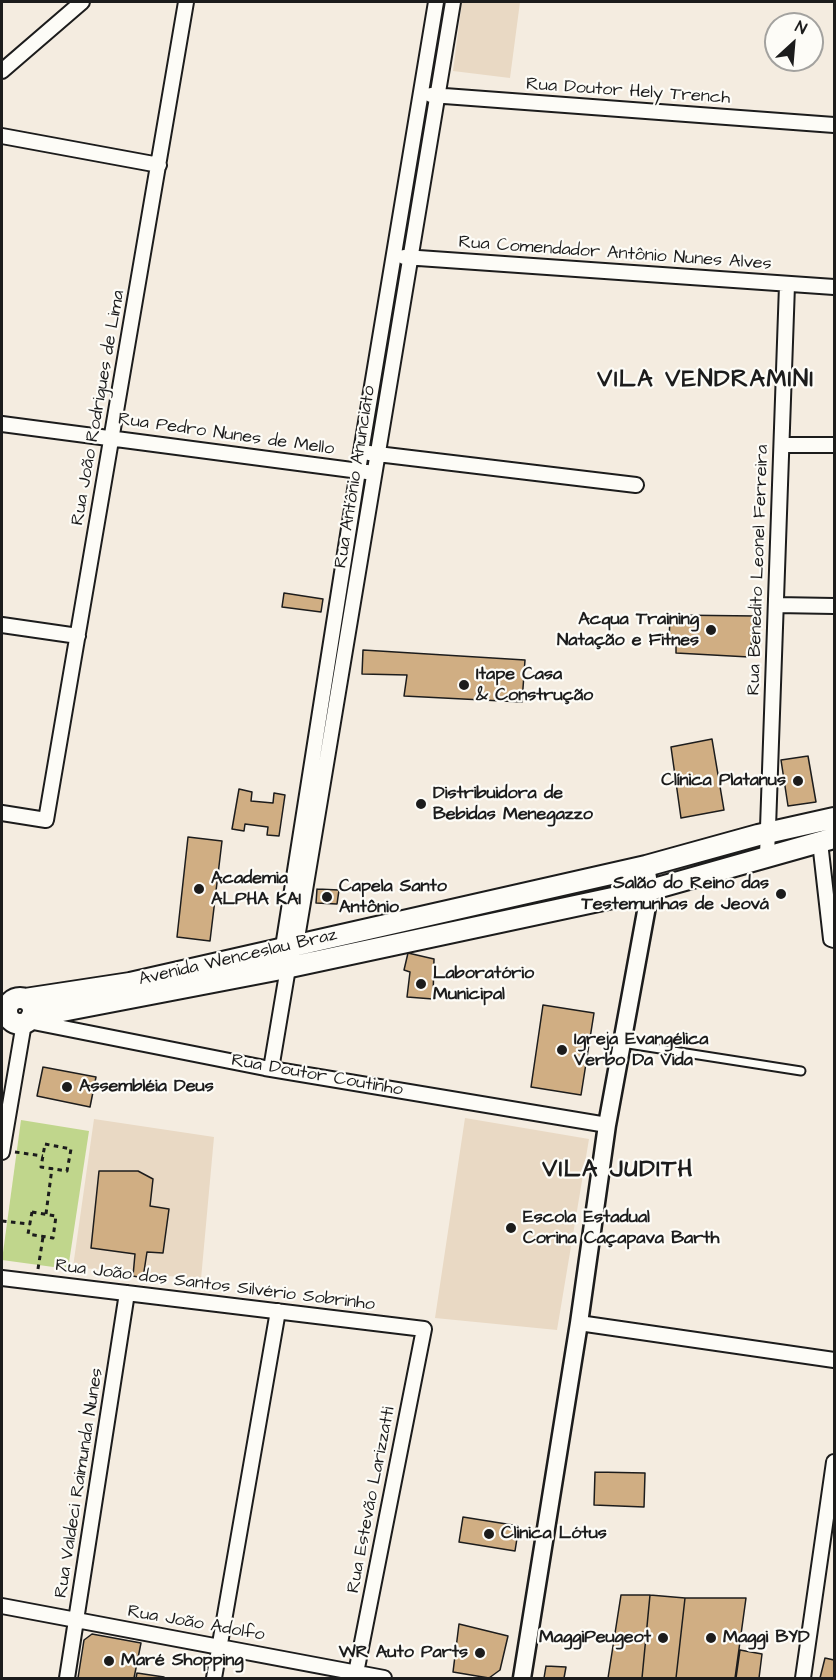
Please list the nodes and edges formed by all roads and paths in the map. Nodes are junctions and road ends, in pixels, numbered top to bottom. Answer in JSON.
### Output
{"nodes":[{"id":1,"x":82,"y":2,"type":"edge"},
{"id":2,"x":186,"y":2,"type":"edge"},
{"id":3,"x":436,"y":2,"type":"edge"},
{"id":4,"x":453,"y":2,"type":"edge"},
{"id":5,"x":2,"y":71,"type":"edge"},
{"id":6,"x":420,"y":94,"type":"junction"},
{"id":7,"x":437,"y":96,"type":"junction"},
{"id":8,"x":834,"y":124,"type":"edge"},
{"id":9,"x":2,"y":136,"type":"edge"},
{"id":10,"x":159,"y":165,"type":"junction"},
{"id":11,"x":401,"y":208,"type":"junction"},
{"id":12,"x":418,"y":210,"type":"junction"},
{"id":13,"x":393,"y":257,"type":"junction"},
{"id":14,"x":411,"y":258,"type":"junction"},
{"id":15,"x":787,"y":285,"type":"junction"},
{"id":16,"x":834,"y":287,"type":"edge"},
{"id":17,"x":2,"y":424,"type":"edge"},
{"id":18,"x":112,"y":438,"type":"junction"},
{"id":19,"x":782,"y":445,"type":"junction"},
{"id":20,"x":834,"y":445,"type":"edge"},
{"id":21,"x":361,"y":452,"type":"junction"},
{"id":22,"x":378,"y":454,"type":"junction"},
{"id":23,"x":358,"y":471,"type":"junction"},
{"id":24,"x":375,"y":473,"type":"junction"},
{"id":25,"x":636,"y":485,"type":"dead end"},
{"id":26,"x":776,"y":605,"type":"junction"},
{"id":27,"x":834,"y":606,"type":"edge"},
{"id":28,"x":2,"y":626,"type":"edge"},
{"id":29,"x":78,"y":636,"type":"junction"},
{"id":30,"x":328,"y":662,"type":"junction"},
{"id":31,"x":343,"y":663,"type":"junction"},
{"id":32,"x":314,"y":799,"type":"junction"},
{"id":33,"x":2,"y":813,"type":"edge"},
{"id":34,"x":834,"y":818,"type":"edge"},
{"id":35,"x":768,"y":832,"type":"junction"},
{"id":36,"x":827,"y":840,"type":"edge"},
{"id":37,"x":767,"y":856,"type":"junction"},
{"id":38,"x":646,"y":866,"type":"junction"},
{"id":39,"x":650,"y":890,"type":"junction"},
{"id":40,"x":471,"y":905,"type":"junction"},
{"id":41,"x":476,"y":927,"type":"junction"},
{"id":42,"x":834,"y":940,"type":"edge"},
{"id":43,"x":289,"y":954,"type":"junction"},
{"id":44,"x":19,"y":1015,"type":"edge"},
{"id":45,"x":622,"y":1043,"type":"junction"},
{"id":46,"x":271,"y":1069,"type":"junction"},
{"id":47,"x":801,"y":1071,"type":"dead end"},
{"id":48,"x":607,"y":1125,"type":"junction"},
{"id":49,"x":2,"y":1151,"type":"edge"},
{"id":50,"x":43,"y":1156,"type":"junction"},
{"id":51,"x":52,"y":1168,"type":"junction"},
{"id":52,"x":46,"y":1214,"type":"junction"},
{"id":53,"x":2,"y":1221,"type":"edge"},
{"id":54,"x":30,"y":1224,"type":"junction"},
{"id":55,"x":43,"y":1237,"type":"junction"},
{"id":56,"x":2,"y":1278,"type":"edge"},
{"id":57,"x":35,"y":1282,"type":"junction"},
{"id":58,"x":128,"y":1293,"type":"junction"},
{"id":59,"x":278,"y":1311,"type":"junction"},
{"id":60,"x":579,"y":1323,"type":"junction"},
{"id":61,"x":424,"y":1329,"type":"joint"},
{"id":62,"x":834,"y":1360,"type":"edge"},
{"id":63,"x":834,"y":1462,"type":"edge"},
{"id":64,"x":828,"y":1548,"type":"edge"},
{"id":65,"x":2,"y":1606,"type":"edge"},
{"id":66,"x":77,"y":1621,"type":"junction"},
{"id":67,"x":219,"y":1646,"type":"junction"},
{"id":68,"x":356,"y":1676,"type":"edge"},
{"id":69,"x":67,"y":1678,"type":"edge"},
{"id":70,"x":214,"y":1678,"type":"edge"},
{"id":71,"x":384,"y":1678,"type":"edge"},
{"id":72,"x":522,"y":1678,"type":"edge"},
{"id":73,"x":803,"y":1678,"type":"edge"}],
"edges":[{"from":1,"to":5,"type":"street"},
{"from":2,"to":10,"type":"street","name":"Rua João Rodrigues de Lima"},
{"from":3,"to":6,"type":"street","name":"Rua Antônio Anunciato"},
{"from":4,"to":7,"type":"street","name":"Rua Antônio Anunciato"},
{"from":6,"to":7,"type":"street","name":"Rua Doutor Hely Trench"},
{"from":6,"to":11,"type":"street","name":"Rua Antônio Anunciato"},
{"from":7,"to":8,"type":"street","name":"Rua Doutor Hely Trench"},
{"from":7,"to":12,"type":"street","name":"Rua Antônio Anunciato"},
{"from":9,"to":10,"type":"street"},
{"from":10,"to":18,"type":"street","name":"Rua João Rodrigues de Lima"},
{"from":11,"to":12,"type":"street"},
{"from":11,"to":13,"type":"street","name":"Rua Antônio Anunciato"},
{"from":12,"to":14,"type":"street","name":"Rua Antônio Anunciato"},
{"from":13,"to":14,"type":"street","name":"Rua Comendador Antônio Nunes Alves"},
{"from":13,"to":21,"type":"street","name":"Rua Antônio Anunciato"},
{"from":14,"to":15,"type":"street","name":"Rua Comendador Antônio Nunes Alves"},
{"from":14,"to":22,"type":"street","name":"Rua Antônio Anunciato"},
{"from":15,"to":16,"type":"street","name":"Rua Comendador Antônio Nunes Alves"},
{"from":15,"to":19,"type":"street","name":"Rua Benedito Leonel Ferreira"},
{"from":17,"to":18,"type":"street","name":"Rua Pedro Nunes de Mello"},
{"from":18,"to":23,"type":"street","name":"Rua Pedro Nunes de Mello"},
{"from":18,"to":29,"type":"street","name":"Rua João Rodrigues de Lima"},
{"from":19,"to":20,"type":"street"},
{"from":19,"to":26,"type":"street","name":"Rua Benedito Leonel Ferreira"},
{"from":21,"to":22,"type":"street"},
{"from":21,"to":23,"type":"street","name":"Rua Antônio Anunciato"},
{"from":22,"to":24,"type":"street","name":"Rua Antônio Anunciato"},
{"from":22,"to":25,"type":"street"},
{"from":23,"to":24,"type":"street","name":"Rua Pedro Nunes de Mello"},
{"from":23,"to":30,"type":"street","name":"Rua Antônio Anunciato"},
{"from":24,"to":31,"type":"street","name":"Rua Antônio Anunciato"},
{"from":26,"to":27,"type":"street"},
{"from":26,"to":35,"type":"street","name":"Rua Benedito Leonel Ferreira"},
{"from":28,"to":29,"type":"street"},
{"from":29,"to":33,"type":"street","name":"Rua João Rodrigues de Lima"},
{"from":30,"to":31,"type":"street"},
{"from":30,"to":32,"type":"street","name":"Rua Antônio Anunciato"},
{"from":31,"to":32,"type":"street","name":"Rua Antônio Anunciato"},
{"from":32,"to":43,"type":"street","name":"Rua Antônio Anunciato"},
{"from":34,"to":35,"type":"main road","name":"Avenida Wenceslau Braz"},
{"from":35,"to":37,"type":"street","name":"Rua Benedito Leonel Ferreira"},
{"from":35,"to":38,"type":"main road","name":"Avenida Wenceslau Braz"},
{"from":36,"to":37,"type":"main road","name":"Avenida Wenceslau Braz"},
{"from":36,"to":42,"type":"street"},
{"from":37,"to":39,"type":"main road","name":"Avenida Wenceslau Braz"},
{"from":38,"to":39,"type":"street"},
{"from":38,"to":40,"type":"main road","name":"Avenida Wenceslau Braz"},
{"from":39,"to":41,"type":"main road","name":"Avenida Wenceslau Braz"},
{"from":39,"to":45,"type":"street"},
{"from":40,"to":41,"type":"main road"},
{"from":40,"to":43,"type":"main road","name":"Avenida Wenceslau Braz"},
{"from":41,"to":43,"type":"main road","name":"Avenida Wenceslau Braz"},
{"from":43,"to":44,"type":"main road","name":"Avenida Wenceslau Braz"},
{"from":43,"to":46,"type":"street","name":"Rua Antônio Anunciato"},
{"from":44,"to":46,"type":"street","name":"Rua Doutor Coutinho"},
{"from":44,"to":49,"type":"street"},
{"from":45,"to":47,"type":"lane"},
{"from":45,"to":48,"type":"street"},
{"from":46,"to":48,"type":"street","name":"Rua Doutor Coutinho"},
{"from":48,"to":60,"type":"street"},
{"from":49,"to":50,"type":"path"},
{"from":50,"to":51,"type":"path"},
{"from":50,"to":51,"type":"path"},
{"from":51,"to":52,"type":"path"},
{"from":52,"to":54,"type":"path"},
{"from":52,"to":55,"type":"path"},
{"from":53,"to":54,"type":"path"},
{"from":54,"to":55,"type":"path"},
{"from":55,"to":57,"type":"path"},
{"from":56,"to":57,"type":"street","name":"Rua João dos Santos Silvério Sobrinho"},
{"from":57,"to":58,"type":"street","name":"Rua João dos Santos Silvério Sobrinho"},
{"from":58,"to":59,"type":"street","name":"Rua João dos Santos Silvério Sobrinho"},
{"from":58,"to":66,"type":"street","name":"Rua Valdeci Raimunda Nunes"},
{"from":59,"to":61,"type":"street","name":"Rua João dos Santos Silvério Sobrinho"},
{"from":59,"to":67,"type":"street"},
{"from":60,"to":62,"type":"street"},
{"from":60,"to":72,"type":"street"},
{"from":61,"to":68,"type":"street","name":"Rua Estevão Larizzatti"},
{"from":63,"to":64,"type":"street"},
{"from":64,"to":73,"type":"street"},
{"from":65,"to":66,"type":"street","name":"Rua João Adolfo"},
{"from":66,"to":67,"type":"street","name":"Rua João Adolfo"},
{"from":66,"to":69,"type":"street","name":"Rua Valdeci Raimunda Nunes"},
{"from":67,"to":68,"type":"street","name":"Rua João Adolfo"},
{"from":67,"to":70,"type":"street"},
{"from":68,"to":71,"type":"street","name":"Rua João Adolfo"}]}
